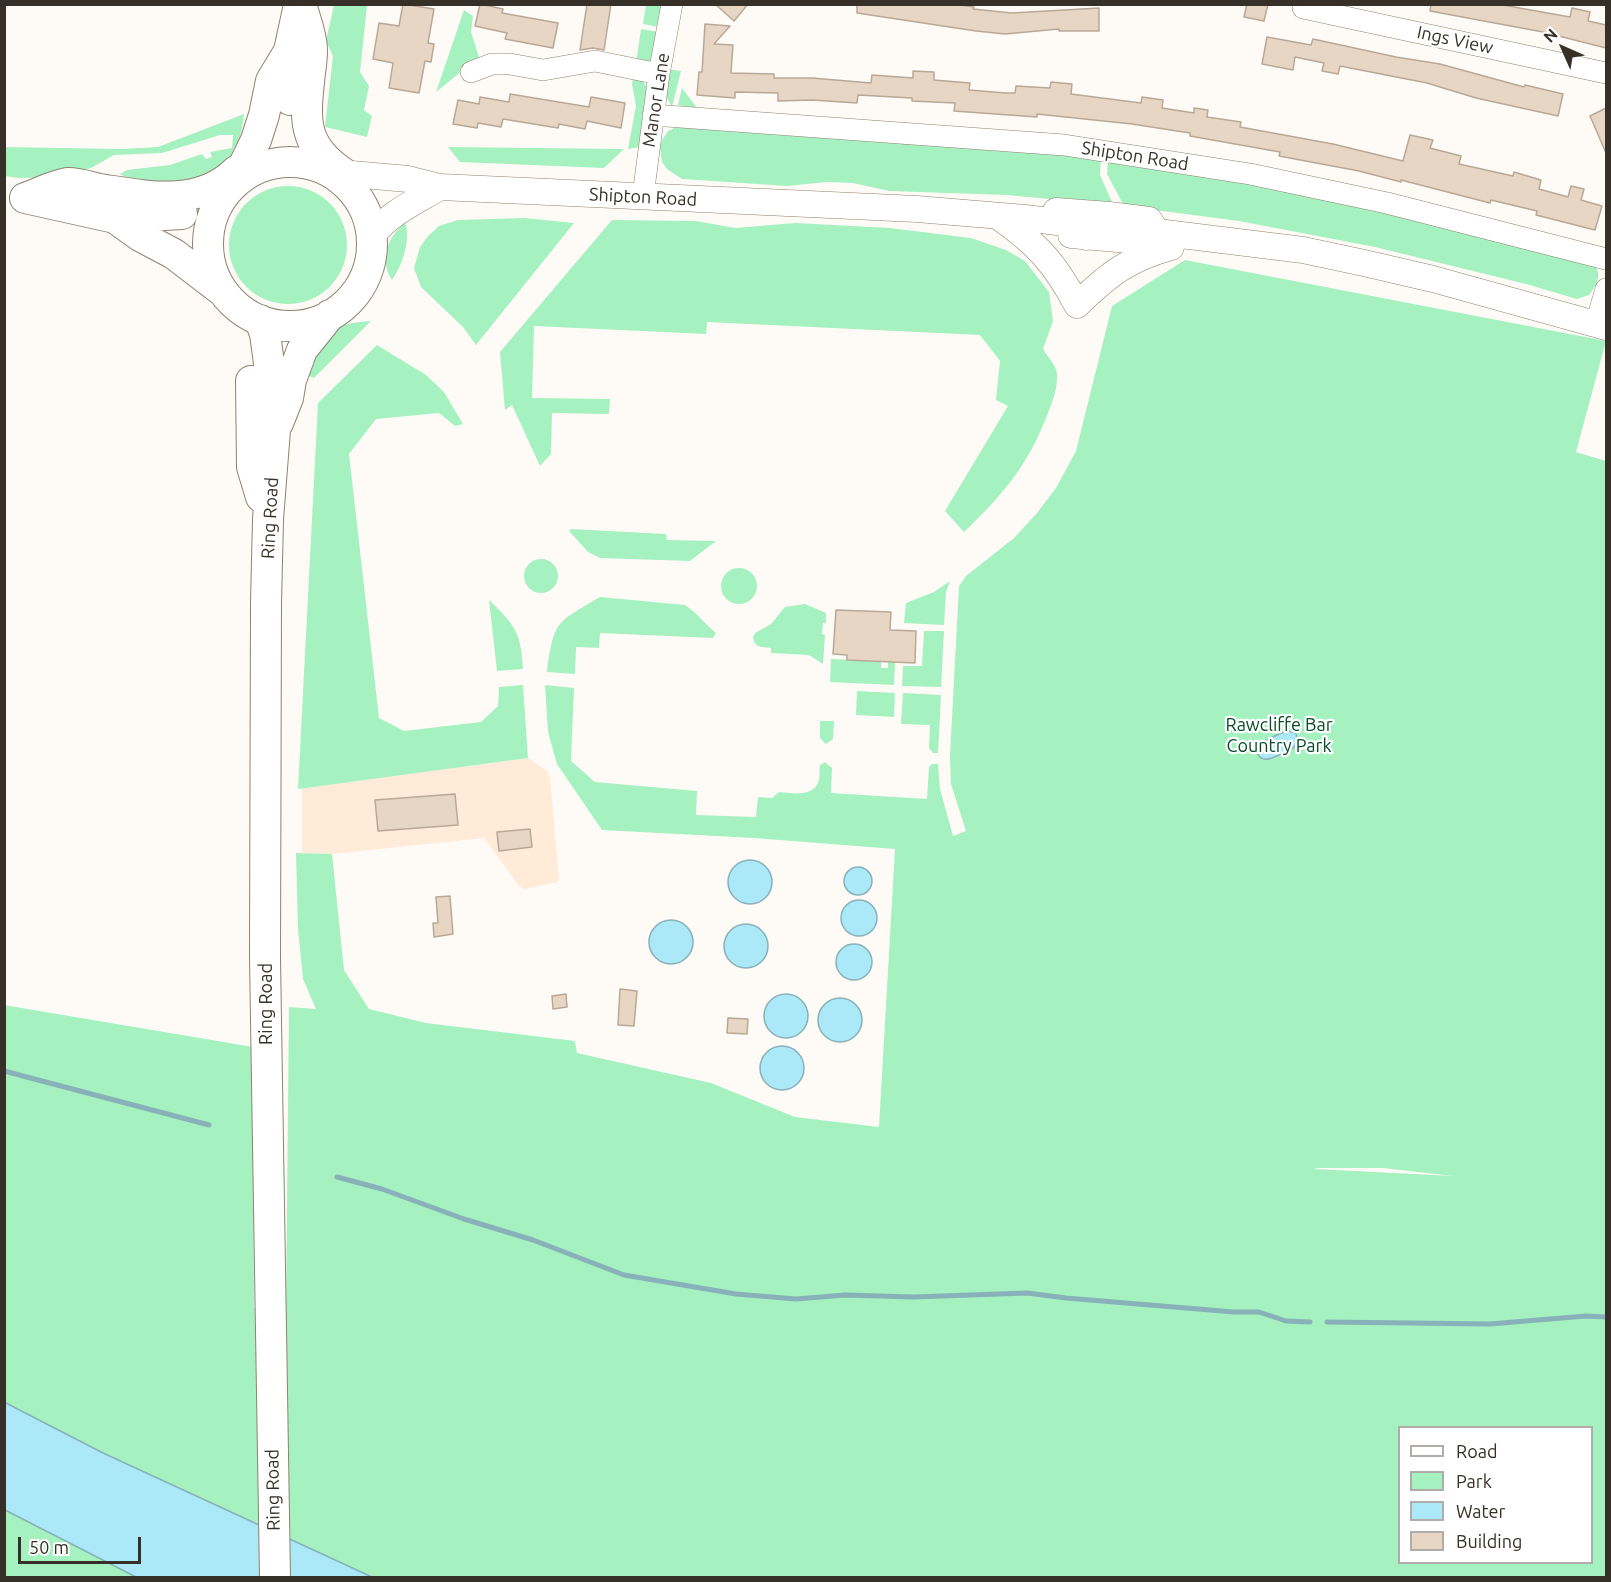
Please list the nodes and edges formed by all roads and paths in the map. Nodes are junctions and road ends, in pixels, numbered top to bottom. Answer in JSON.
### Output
{"nodes":[{"id":1,"x":300,"y":4,"type":"edge"},
{"id":2,"x":672,"y":4,"type":"edge"},
{"id":3,"x":1302,"y":10,"type":"edge"},
{"id":4,"x":289,"y":51,"type":"junction"},
{"id":5,"x":471,"y":72,"type":"dead end"},
{"id":6,"x":1606,"y":73,"type":"edge"},
{"id":7,"x":659,"y":74,"type":"junction"},
{"id":8,"x":653,"y":115,"type":"junction"},
{"id":9,"x":325,"y":169,"type":"junction"},
{"id":10,"x":233,"y":183,"type":"junction"},
{"id":11,"x":441,"y":187,"type":"junction"},
{"id":12,"x":15,"y":196,"type":"edge"},
{"id":13,"x":643,"y":196,"type":"junction"},
{"id":14,"x":1109,"y":215,"type":"junction"},
{"id":15,"x":999,"y":217,"type":"junction"},
{"id":16,"x":115,"y":218,"type":"junction"},
{"id":17,"x":1025,"y":218,"type":"junction"},
{"id":18,"x":1157,"y":232,"type":"junction"},
{"id":19,"x":371,"y":237,"type":"junction"},
{"id":20,"x":1086,"y":237,"type":"junction"},
{"id":21,"x":1203,"y":238,"type":"junction"},
{"id":22,"x":1606,"y":259,"type":"edge"},
{"id":23,"x":198,"y":272,"type":"junction"},
{"id":24,"x":1606,"y":289,"type":"edge"},
{"id":25,"x":223,"y":292,"type":"junction"},
{"id":26,"x":330,"y":315,"type":"junction"},
{"id":27,"x":260,"y":320,"type":"junction"},
{"id":28,"x":1601,"y":325,"type":"edge"},
{"id":29,"x":275,"y":430,"type":"junction"},
{"id":30,"x":268,"y":519,"type":"junction"},
{"id":31,"x":275,"y":1578,"type":"edge"}],
"edges":[{"from":1,"to":4,"type":"highway"},
{"from":1,"to":9,"type":"highway"},
{"from":2,"to":7,"type":"street","name":"Manor Lane"},
{"from":3,"to":6,"type":"street","name":"Ings View"},
{"from":4,"to":9,"type":"highway"},
{"from":4,"to":10,"type":"highway"},
{"from":5,"to":7,"type":"street"},
{"from":7,"to":8,"type":"street","name":"Manor Lane"},
{"from":8,"to":13,"type":"street","name":"Manor Lane"},
{"from":8,"to":22,"type":"street","name":"Shipton Road"},
{"from":9,"to":10,"type":"highway"},
{"from":9,"to":11,"type":"main road","name":"Shipton Road"},
{"from":9,"to":19,"type":"highway"},
{"from":10,"to":12,"type":"highway"},
{"from":10,"to":16,"type":"highway"},
{"from":10,"to":25,"type":"highway"},
{"from":11,"to":13,"type":"main road","name":"Shipton Road"},
{"from":11,"to":19,"type":"main road"},
{"from":12,"to":16,"type":"highway"},
{"from":13,"to":15,"type":"main road","name":"Shipton Road"},
{"from":14,"to":17,"type":"main road","name":"Shipton Road"},
{"from":14,"to":18,"type":"main road","name":"Shipton Road"},
{"from":14,"to":20,"type":"main road"},
{"from":15,"to":17,"type":"main road","name":"Shipton Road"},
{"from":15,"to":21,"type":"main road"},
{"from":16,"to":23,"type":"highway"},
{"from":17,"to":20,"type":"main road","name":"Shipton Road"},
{"from":18,"to":20,"type":"main road","name":"Shipton Road"},
{"from":18,"to":21,"type":"main road","name":"Shipton Road"},
{"from":19,"to":26,"type":"highway"},
{"from":21,"to":28,"type":"main road","name":"Shipton Road"},
{"from":23,"to":25,"type":"highway"},
{"from":23,"to":30,"type":"highway"},
{"from":24,"to":28,"type":"street"},
{"from":25,"to":27,"type":"highway"},
{"from":26,"to":27,"type":"highway"},
{"from":26,"to":29,"type":"highway","name":"Ring Road"},
{"from":27,"to":29,"type":"highway","name":"Ring Road"},
{"from":29,"to":30,"type":"highway","name":"Ring Road"},
{"from":30,"to":31,"type":"highway","name":"Ring Road"}]}
